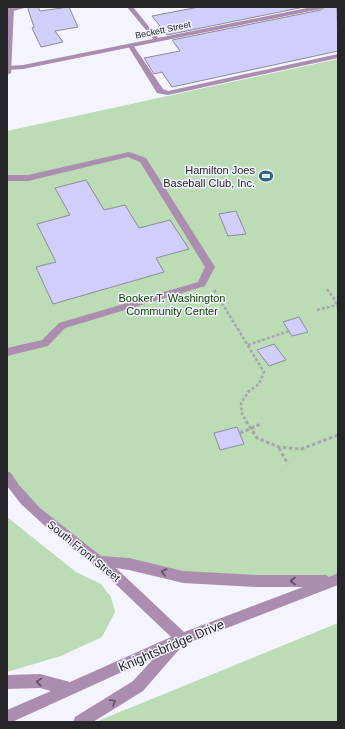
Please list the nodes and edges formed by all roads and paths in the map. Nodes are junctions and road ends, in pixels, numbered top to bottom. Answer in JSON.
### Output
{"nodes":[{"id":1,"x":25,"y":7,"type":"edge"},
{"id":2,"x":130,"y":7,"type":"edge"},
{"id":3,"x":321,"y":7,"type":"edge"},
{"id":4,"x":10,"y":8,"type":"edge"},
{"id":5,"x":157,"y":40,"type":"junction"},
{"id":6,"x":131,"y":46,"type":"junction"},
{"id":7,"x":338,"y":56,"type":"edge"},
{"id":8,"x":7,"y":69,"type":"edge"},
{"id":9,"x":7,"y":178,"type":"edge"},
{"id":10,"x":206,"y":276,"type":"junction"},
{"id":11,"x":327,"y":289,"type":"dead end"},
{"id":12,"x":338,"y":306,"type":"edge"},
{"id":13,"x":316,"y":310,"type":"dead end"},
{"id":14,"x":289,"y":331,"type":"dead end"},
{"id":15,"x":248,"y":345,"type":"junction"},
{"id":16,"x":7,"y":352,"type":"edge"},
{"id":17,"x":262,"y":424,"type":"dead end"},
{"id":18,"x":251,"y":428,"type":"junction"},
{"id":19,"x":240,"y":433,"type":"dead end"},
{"id":20,"x":338,"y":435,"type":"edge"},
{"id":21,"x":279,"y":447,"type":"junction"},
{"id":22,"x":288,"y":464,"type":"dead end"},
{"id":23,"x":7,"y":476,"type":"edge"},
{"id":24,"x":100,"y":561,"type":"junction"},
{"id":25,"x":335,"y":580,"type":"edge"},
{"id":26,"x":182,"y":639,"type":"junction"},
{"id":27,"x":7,"y":682,"type":"edge"},
{"id":28,"x":70,"y":689,"type":"junction"},
{"id":29,"x":7,"y":717,"type":"edge"},
{"id":30,"x":80,"y":722,"type":"edge"}],
"edges":[{"from":1,"to":4,"type":"street"},
{"from":2,"to":5,"type":"street"},
{"from":3,"to":5,"type":"street","name":"Beckett Street"},
{"from":4,"to":8,"type":"street"},
{"from":5,"to":6,"type":"street","name":"Beckett Street"},
{"from":6,"to":7,"type":"street"},
{"from":6,"to":8,"type":"street","name":"Beckett Street"},
{"from":9,"to":10,"type":"street"},
{"from":10,"to":15,"type":"path"},
{"from":10,"to":16,"type":"street"},
{"from":11,"to":12,"type":"path"},
{"from":12,"to":13,"type":"path"},
{"from":14,"to":15,"type":"path"},
{"from":15,"to":18,"type":"path"},
{"from":17,"to":18,"type":"path"},
{"from":18,"to":19,"type":"path"},
{"from":18,"to":21,"type":"path"},
{"from":20,"to":21,"type":"path"},
{"from":21,"to":22,"type":"path"},
{"from":23,"to":24,"type":"street","name":"South Front Street"},
{"from":25,"to":24,"type":"street","one_way":true},
{"from":24,"to":26,"type":"street","name":"South Front Street"},
{"from":25,"to":26,"type":"street","name":"Knightsbridge Drive"},
{"from":26,"to":28,"type":"street","name":"Knightsbridge Drive"},
{"from":30,"to":26,"type":"street","one_way":true},
{"from":28,"to":27,"type":"street","one_way":true},
{"from":28,"to":29,"type":"street","name":"Knightsbridge Drive"}]}
